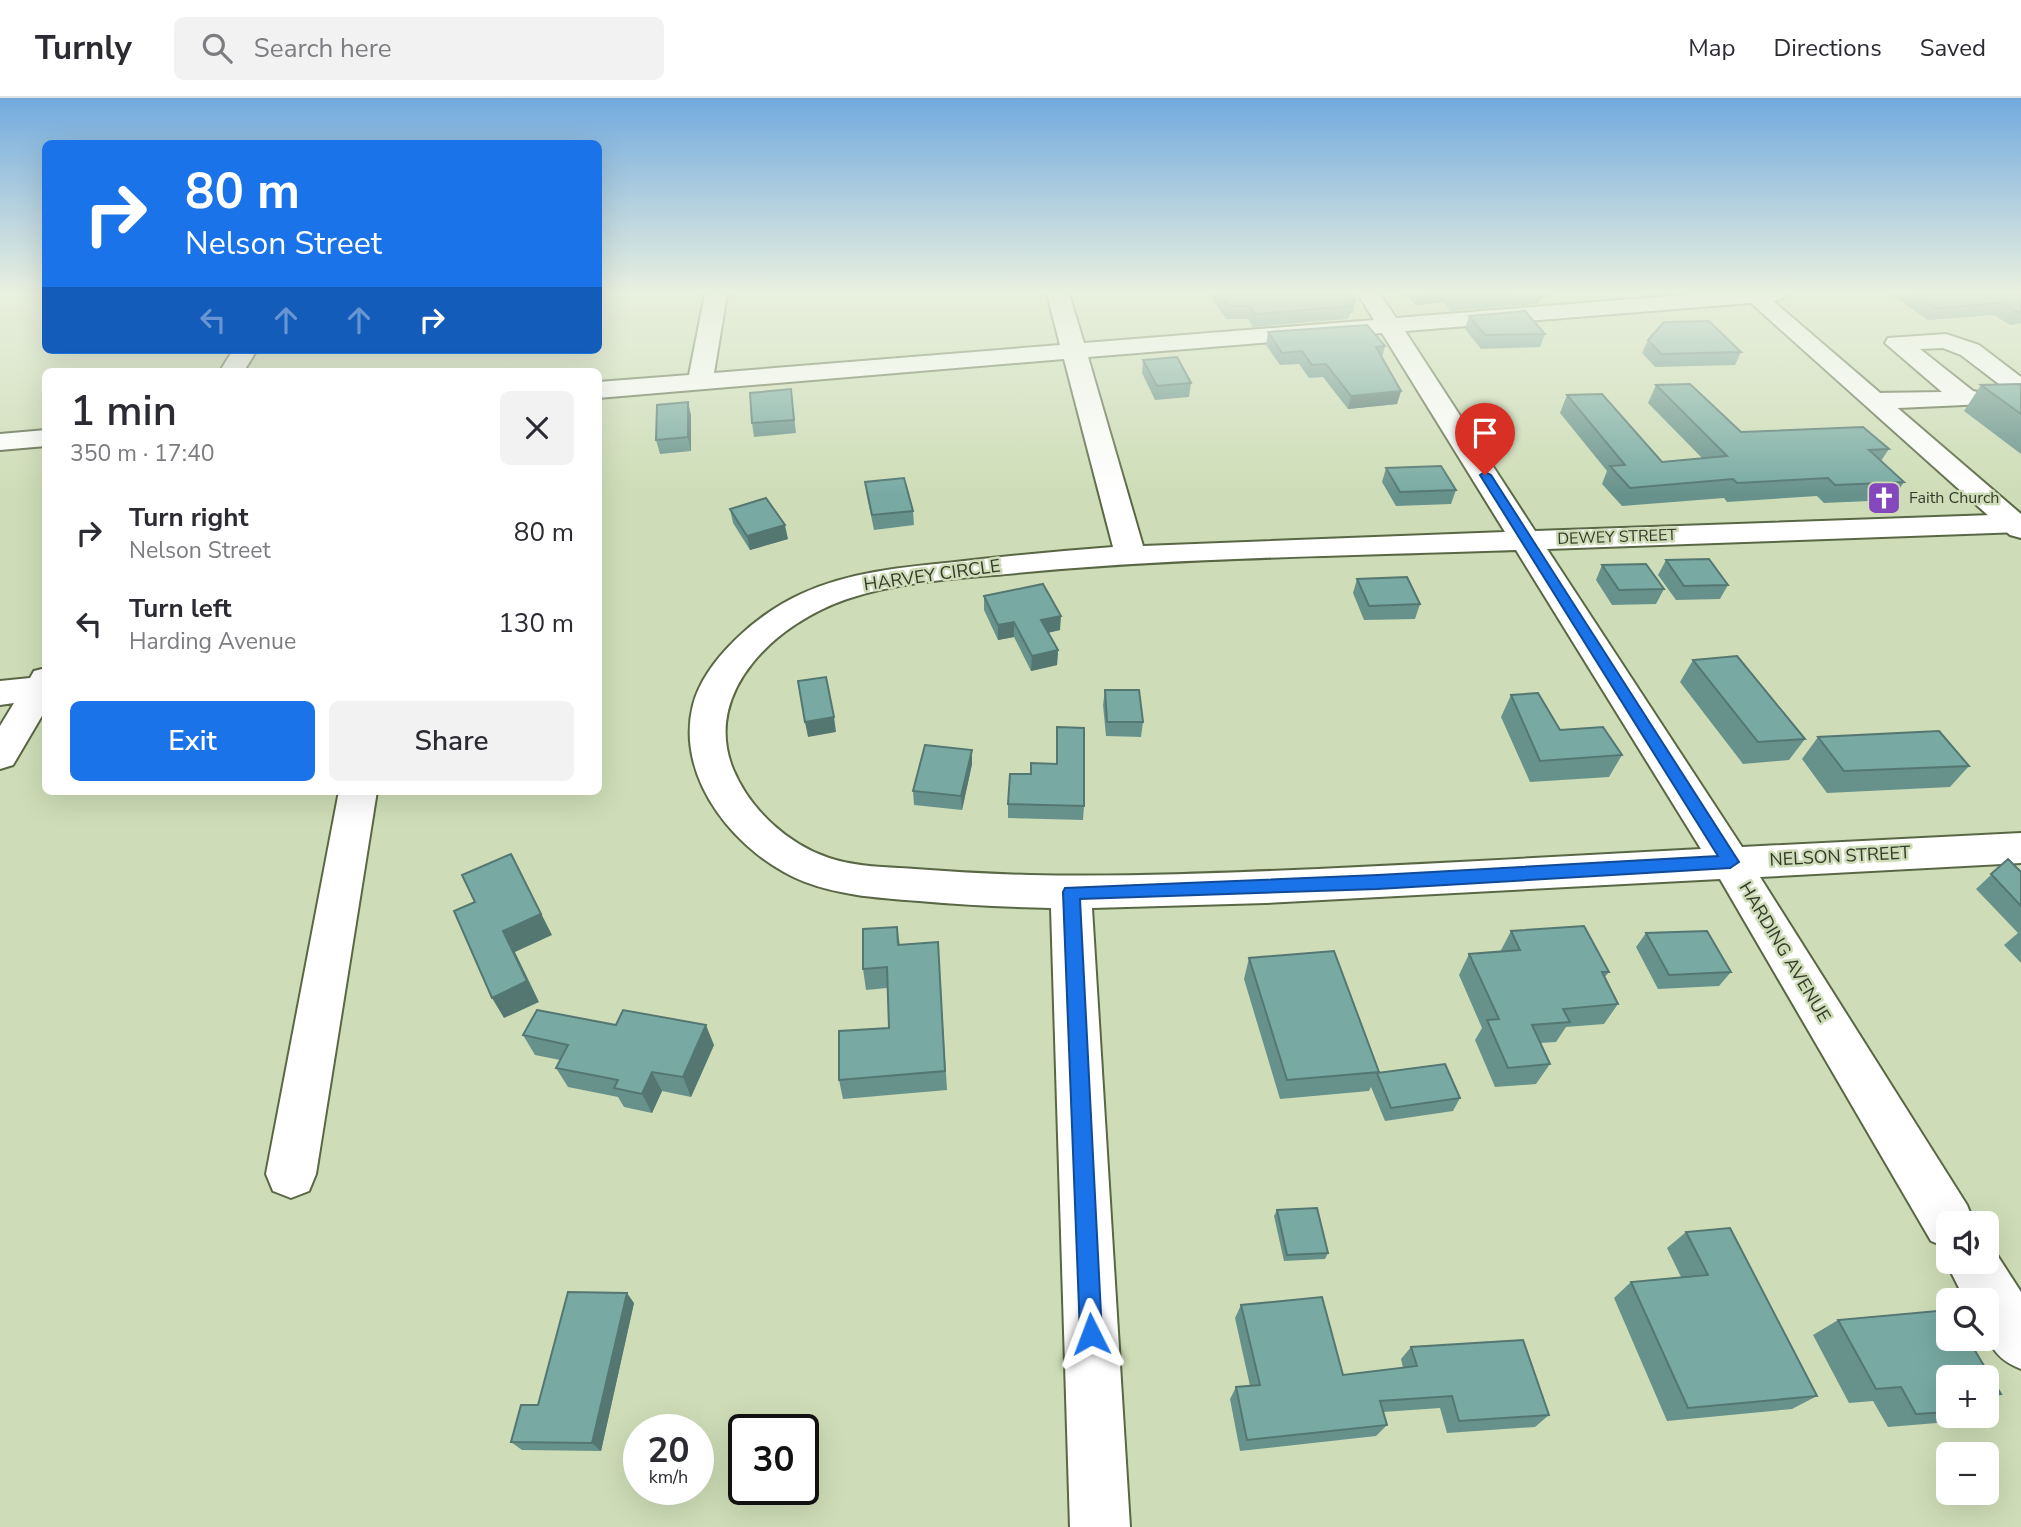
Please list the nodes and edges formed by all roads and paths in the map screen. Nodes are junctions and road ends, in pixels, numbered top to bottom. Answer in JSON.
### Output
{"nodes":[{"id":1,"x":705,"y":361,"type":"edge"},
{"id":2,"x":938,"y":361,"type":"edge"},
{"id":3,"x":1077,"y":361,"type":"edge"},
{"id":4,"x":1412,"y":361,"type":"edge"},
{"id":5,"x":1832,"y":361,"type":"edge"},
{"id":6,"x":1919,"y":361,"type":"edge"},
{"id":7,"x":1984,"y":361,"type":"edge"},
{"id":8,"x":701,"y":381,"type":"junction"},
{"id":9,"x":2021,"y":389,"type":"edge"},
{"id":10,"x":602,"y":390,"type":"edge"},
{"id":11,"x":2021,"y":398,"type":"edge"},
{"id":12,"x":1967,"y":399,"type":"junction"},
{"id":13,"x":1876,"y":401,"type":"junction"},
{"id":14,"x":42,"y":438,"type":"edge"},
{"id":15,"x":0,"y":442,"type":"edge"},
{"id":16,"x":2019,"y":525,"type":"edge"},
{"id":17,"x":1527,"y":540,"type":"junction"},
{"id":18,"x":1130,"y":555,"type":"junction"},
{"id":19,"x":42,"y":684,"type":"edge"},
{"id":20,"x":42,"y":686,"type":"edge"},
{"id":21,"x":0,"y":693,"type":"edge"},
{"id":22,"x":0,"y":756,"type":"edge"},
{"id":23,"x":357,"y":795,"type":"edge"},
{"id":24,"x":2021,"y":848,"type":"edge"},
{"id":25,"x":1730,"y":862,"type":"junction"},
{"id":26,"x":1071,"y":892,"type":"junction"},
{"id":27,"x":291,"y":1174,"type":"dead end"},
{"id":28,"x":1942,"y":1211,"type":"edge"},
{"id":29,"x":1979,"y":1274,"type":"edge"},
{"id":30,"x":2021,"y":1342,"type":"edge"},
{"id":31,"x":1100,"y":1527,"type":"edge"}],
"edges":[{"from":1,"to":8,"type":"street"},
{"from":2,"to":8,"type":"street"},
{"from":3,"to":18,"type":"street"},
{"from":4,"to":17,"type":"street","name":"HARDING AVENUE"},
{"from":5,"to":13,"type":"street"},
{"from":6,"to":12,"type":"street"},
{"from":7,"to":9,"type":"street"},
{"from":8,"to":10,"type":"street"},
{"from":11,"to":12,"type":"street"},
{"from":12,"to":13,"type":"street"},
{"from":13,"to":16,"type":"street"},
{"from":14,"to":15,"type":"street"},
{"from":16,"to":17,"type":"street","name":"DEWEY STREET"},
{"from":17,"to":18,"type":"street","name":"DEWEY STREET"},
{"from":17,"to":25,"type":"street","name":"HARDING AVENUE"},
{"from":18,"to":26,"type":"street","name":"HARVEY CIRCLE"},
{"from":19,"to":21,"type":"street"},
{"from":20,"to":22,"type":"street"},
{"from":23,"to":27,"type":"street"},
{"from":24,"to":25,"type":"street","name":"NELSON STREET"},
{"from":25,"to":26,"type":"street","name":"NELSON STREET"},
{"from":25,"to":28,"type":"street","name":"HARDING AVENUE"},
{"from":26,"to":31,"type":"street"},
{"from":29,"to":30,"type":"street"}]}
